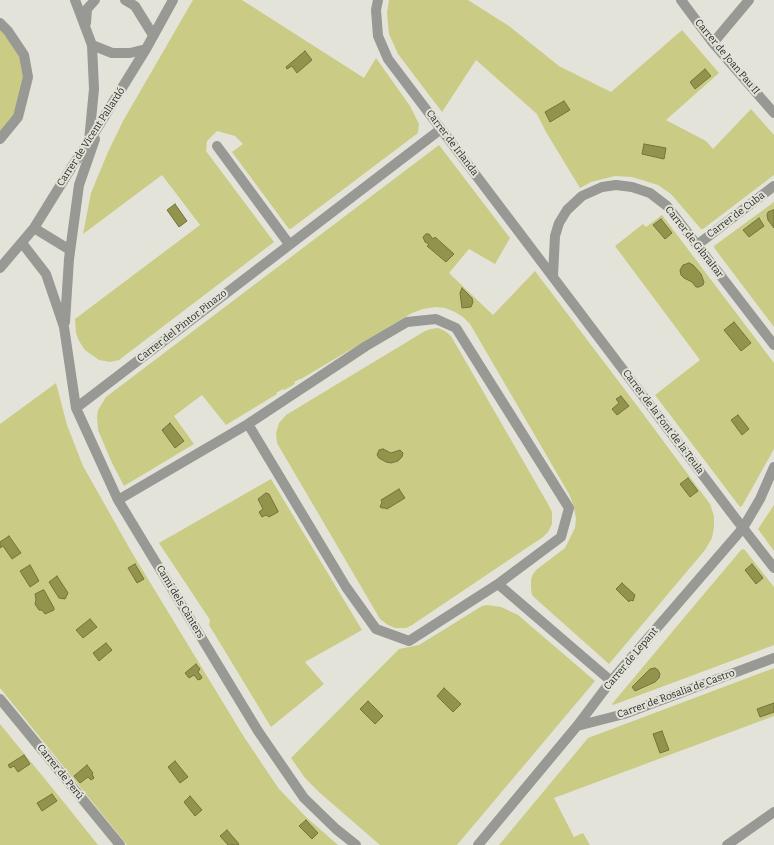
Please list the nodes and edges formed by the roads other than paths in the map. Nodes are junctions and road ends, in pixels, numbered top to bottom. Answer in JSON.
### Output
{"nodes":[{"id":1,"x":75,"y":0,"type":"edge"},
{"id":2,"x":95,"y":0,"type":"edge"},
{"id":3,"x":125,"y":0,"type":"edge"},
{"id":4,"x":173,"y":0,"type":"edge"},
{"id":5,"x":378,"y":0,"type":"edge"},
{"id":6,"x":681,"y":0,"type":"edge"},
{"id":7,"x":749,"y":0,"type":"edge"},
{"id":8,"x":0,"y":23,"type":"edge"},
{"id":9,"x":85,"y":26,"type":"junction"},
{"id":10,"x":153,"y":35,"type":"junction"},
{"id":11,"x":713,"y":43,"type":"junction"},
{"id":12,"x":92,"y":45,"type":"junction"},
{"id":13,"x":146,"y":49,"type":"junction"},
{"id":14,"x":774,"y":113,"type":"edge"},
{"id":15,"x":100,"y":126,"type":"junction"},
{"id":16,"x":441,"y":129,"type":"junction"},
{"id":17,"x":0,"y":139,"type":"edge"},
{"id":18,"x":88,"y":143,"type":"junction"},
{"id":19,"x":217,"y":146,"type":"dead end"},
{"id":20,"x":774,"y":186,"type":"edge"},
{"id":21,"x":34,"y":228,"type":"junction"},
{"id":22,"x":22,"y":243,"type":"junction"},
{"id":23,"x":289,"y":244,"type":"junction"},
{"id":24,"x":697,"y":244,"type":"junction"},
{"id":25,"x":70,"y":250,"type":"junction"},
{"id":26,"x":0,"y":268,"type":"edge"},
{"id":27,"x":553,"y":276,"type":"junction"},
{"id":28,"x":64,"y":328,"type":"junction"},
{"id":29,"x":774,"y":345,"type":"edge"},
{"id":30,"x":76,"y":408,"type":"junction"},
{"id":31,"x":248,"y":424,"type":"junction"},
{"id":32,"x":774,"y":467,"type":"edge"},
{"id":33,"x":118,"y":500,"type":"junction"},
{"id":34,"x":743,"y":528,"type":"junction"},
{"id":35,"x":774,"y":568,"type":"edge"},
{"id":36,"x":498,"y":584,"type":"junction"},
{"id":37,"x":774,"y":658,"type":"edge"},
{"id":38,"x":611,"y":681,"type":"junction"},
{"id":39,"x":0,"y":699,"type":"edge"},
{"id":40,"x":577,"y":726,"type":"junction"},
{"id":41,"x":774,"y":812,"type":"edge"},
{"id":42,"x":120,"y":845,"type":"edge"},
{"id":43,"x":356,"y":845,"type":"edge"},
{"id":44,"x":478,"y":845,"type":"edge"},
{"id":45,"x":727,"y":845,"type":"edge"}],
"edges":[{"from":1,"to":9,"type":"street"},
{"from":2,"to":9,"type":"street"},
{"from":3,"to":10,"type":"street"},
{"from":4,"to":10,"type":"street","name":"Carrer de Vicent Pallardó"},
{"from":5,"to":16,"type":"street","name":"Carrer de Irlanda"},
{"from":6,"to":11,"type":"street","name":"Carrer de Joan Pau II"},
{"from":7,"to":11,"type":"street"},
{"from":8,"to":17,"type":"street"},
{"from":9,"to":12,"type":"street"},
{"from":10,"to":13,"type":"street","name":"Carrer de Vicent Pallardó"},
{"from":11,"to":14,"type":"street","name":"Carrer de Joan Pau II"},
{"from":12,"to":13,"type":"street"},
{"from":12,"to":18,"type":"street"},
{"from":13,"to":15,"type":"street","name":"Carrer de Vicent Pallardó"},
{"from":15,"to":18,"type":"street","name":"Carrer de Vicent Pallardó"},
{"from":15,"to":25,"type":"street","name":"Camí dels Cànters"},
{"from":16,"to":23,"type":"street","name":"Carrer del Pintor Pinazo"},
{"from":16,"to":27,"type":"street","name":"Carrer de Irlanda"},
{"from":18,"to":21,"type":"street","name":"Carrer de Vicent Pallardó"},
{"from":19,"to":23,"type":"street"},
{"from":20,"to":24,"type":"street","name":"Carrer de Cuba"},
{"from":21,"to":22,"type":"street","name":"Carrer de Vicent Pallardó"},
{"from":21,"to":25,"type":"street"},
{"from":22,"to":26,"type":"street","name":"Carrer de Vicent Pallardó"},
{"from":22,"to":28,"type":"street","name":"Camí dels Cànters"},
{"from":23,"to":30,"type":"street","name":"Carrer del Pintor Pinazo"},
{"from":24,"to":27,"type":"street","name":"Carrer de Gibraltar"},
{"from":24,"to":29,"type":"street","name":"Carrer de Gibraltar"},
{"from":25,"to":28,"type":"street","name":"Camí dels Cànters"},
{"from":27,"to":34,"type":"street","name":"Carrer de la Font de la Teula"},
{"from":28,"to":30,"type":"street","name":"Camí dels Cànters"},
{"from":30,"to":33,"type":"street","name":"Camí dels Cànters"},
{"from":31,"to":33,"type":"street"},
{"from":31,"to":36,"type":"street"},
{"from":31,"to":36,"type":"street"},
{"from":32,"to":34,"type":"street","name":"Carrer de Lepant"},
{"from":33,"to":43,"type":"street","name":"Camí dels Cànters"},
{"from":34,"to":35,"type":"street","name":"Carrer de la Font de la Teula"},
{"from":34,"to":38,"type":"street","name":"Carrer de Lepant"},
{"from":36,"to":38,"type":"street"},
{"from":37,"to":40,"type":"street","name":"Carrer de Rosalia de Castro"},
{"from":38,"to":40,"type":"street","name":"Carrer de Lepant"},
{"from":39,"to":42,"type":"street","name":"Carrer de Perú"},
{"from":40,"to":44,"type":"street","name":"Carrer de Lepant"},
{"from":41,"to":45,"type":"street"}]}
